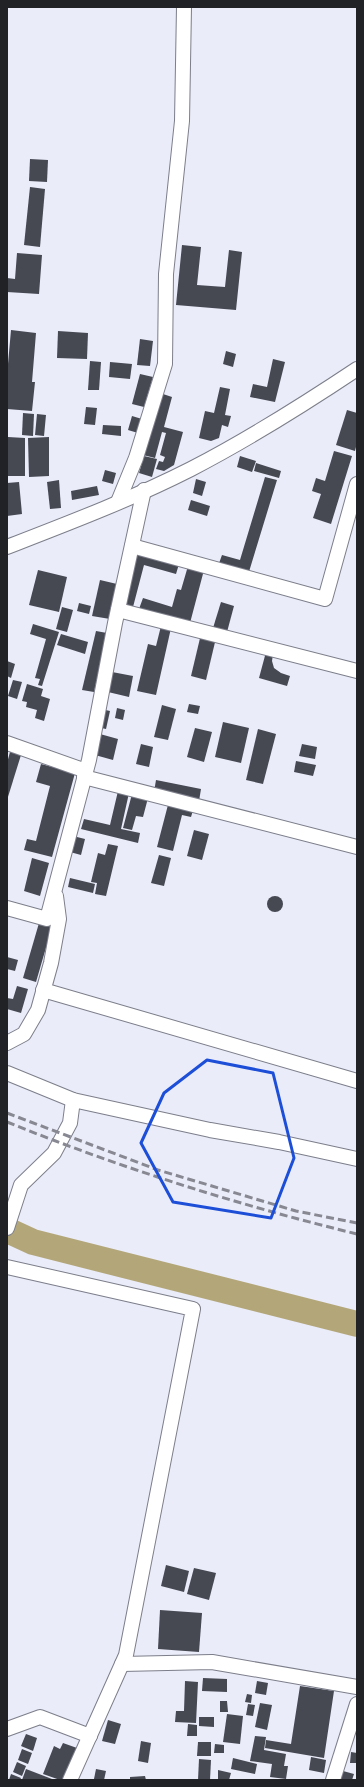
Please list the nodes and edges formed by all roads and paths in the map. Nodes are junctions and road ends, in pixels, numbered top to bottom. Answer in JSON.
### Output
{"nodes":[{"id":1,"x":184,"y":7,"type":"edge"},
{"id":2,"x":357,"y":369,"type":"edge"},
{"id":3,"x":357,"y":484,"type":"edge"},
{"id":4,"x":144,"y":490,"type":"junction"},
{"id":5,"x":118,"y":502,"type":"junction"},
{"id":6,"x":132,"y":546,"type":"junction"},
{"id":7,"x":7,"y":547,"type":"edge"},
{"id":8,"x":118,"y":610,"type":"junction"},
{"id":9,"x":357,"y":671,"type":"edge"},
{"id":10,"x":7,"y":743,"type":"edge"},
{"id":11,"x":85,"y":774,"type":"junction"},
{"id":12,"x":357,"y":847,"type":"edge"},
{"id":13,"x":56,"y":888,"type":"junction"},
{"id":14,"x":7,"y":908,"type":"edge"},
{"id":15,"x":43,"y":990,"type":"junction"},
{"id":16,"x":7,"y":1043,"type":"edge"},
{"id":17,"x":7,"y":1073,"type":"edge"},
{"id":18,"x":357,"y":1081,"type":"edge"},
{"id":19,"x":73,"y":1100,"type":"junction"},
{"id":20,"x":357,"y":1159,"type":"edge"},
{"id":21,"x":8,"y":1223,"type":"edge"},
{"id":22,"x":7,"y":1267,"type":"edge"},
{"id":23,"x":122,"y":1664,"type":"junction"},
{"id":24,"x":357,"y":1687,"type":"edge"},
{"id":25,"x":357,"y":1704,"type":"edge"},
{"id":26,"x":7,"y":1729,"type":"edge"},
{"id":27,"x":90,"y":1736,"type":"junction"},
{"id":28,"x":70,"y":1780,"type":"edge"},
{"id":29,"x":332,"y":1780,"type":"edge"}],
"edges":[{"from":1,"to":5,"type":"street"},
{"from":2,"to":4,"type":"street"},
{"from":3,"to":6,"type":"street"},
{"from":4,"to":5,"type":"street"},
{"from":4,"to":6,"type":"street"},
{"from":5,"to":7,"type":"street"},
{"from":6,"to":8,"type":"street"},
{"from":8,"to":9,"type":"street"},
{"from":8,"to":11,"type":"street"},
{"from":10,"to":11,"type":"street"},
{"from":11,"to":12,"type":"street"},
{"from":11,"to":13,"type":"street"},
{"from":13,"to":14,"type":"street"},
{"from":13,"to":15,"type":"street"},
{"from":15,"to":16,"type":"street"},
{"from":15,"to":18,"type":"street"},
{"from":17,"to":19,"type":"street"},
{"from":19,"to":20,"type":"street"},
{"from":19,"to":21,"type":"street"},
{"from":22,"to":23,"type":"street"},
{"from":23,"to":24,"type":"street"},
{"from":23,"to":27,"type":"street"},
{"from":25,"to":29,"type":"street"},
{"from":26,"to":27,"type":"street"},
{"from":27,"to":28,"type":"street"}]}
